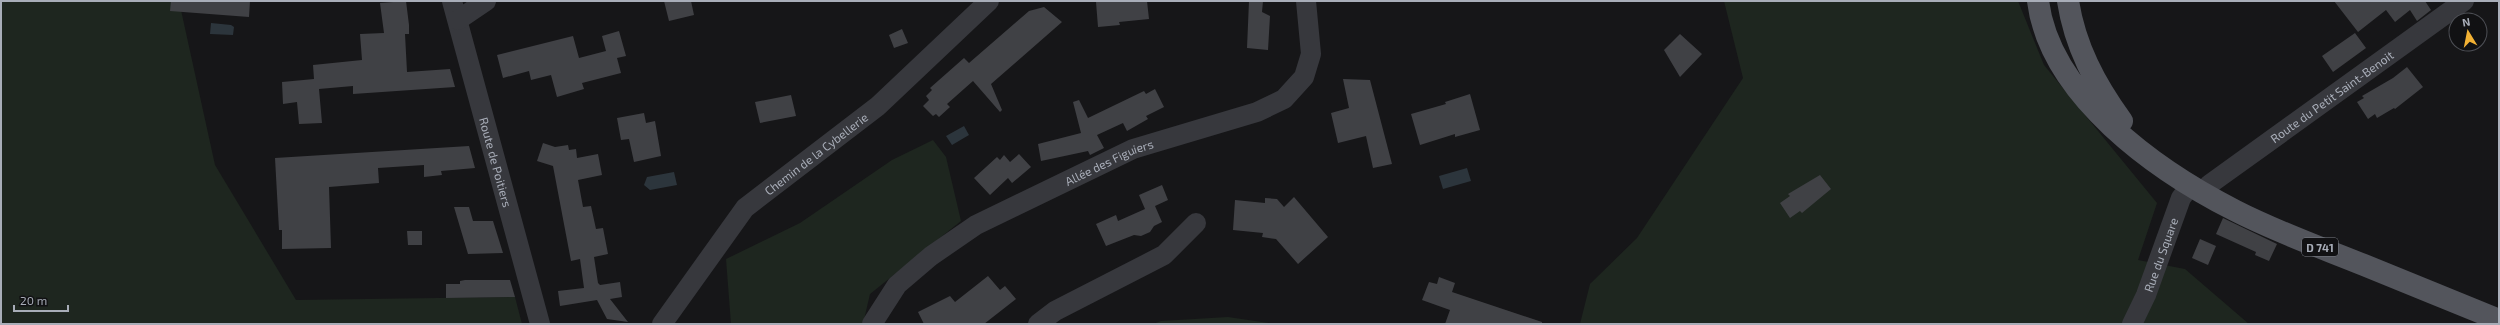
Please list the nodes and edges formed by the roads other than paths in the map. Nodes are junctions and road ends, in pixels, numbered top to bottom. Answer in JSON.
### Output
{"nodes":[{"id":1,"x":486,"y":1,"type":"edge"},
{"id":2,"x":989,"y":1,"type":"edge"},
{"id":3,"x":1306,"y":1,"type":"edge"},
{"id":4,"x":2038,"y":1,"type":"edge"},
{"id":5,"x":2068,"y":1,"type":"edge"},
{"id":6,"x":2464,"y":1,"type":"edge"},
{"id":7,"x":455,"y":10,"type":"edge"},
{"id":8,"x":2151,"y":158,"type":"junction"},
{"id":9,"x":2196,"y":189,"type":"junction"},
{"id":10,"x":1196,"y":223,"type":"dead end"},
{"id":11,"x":2498,"y":319,"type":"edge"},
{"id":12,"x":540,"y":324,"type":"edge"},
{"id":13,"x":662,"y":324,"type":"edge"},
{"id":14,"x":872,"y":324,"type":"edge"},
{"id":15,"x":1038,"y":324,"type":"edge"},
{"id":16,"x":2132,"y":324,"type":"edge"}],
"edges":[{"from":1,"to":7,"type":"street"},
{"from":2,"to":13,"type":"street","name":"Chemin de la Cybellerie"},
{"from":3,"to":14,"type":"street","name":"Allée des Figuiers"},
{"from":4,"to":8,"type":"main road","number":"D 741"},
{"from":5,"to":8,"type":"main road","number":"D 741"},
{"from":6,"to":9,"type":"street","name":"Route du Petit Saint-Benoit"},
{"from":7,"to":12,"type":"street","name":"Route de Poitiers"},
{"from":8,"to":9,"type":"main road","number":"D 741"},
{"from":9,"to":11,"type":"main road","number":"D 741"},
{"from":9,"to":16,"type":"street","name":"Rue du Square"},
{"from":10,"to":15,"type":"street"}]}
